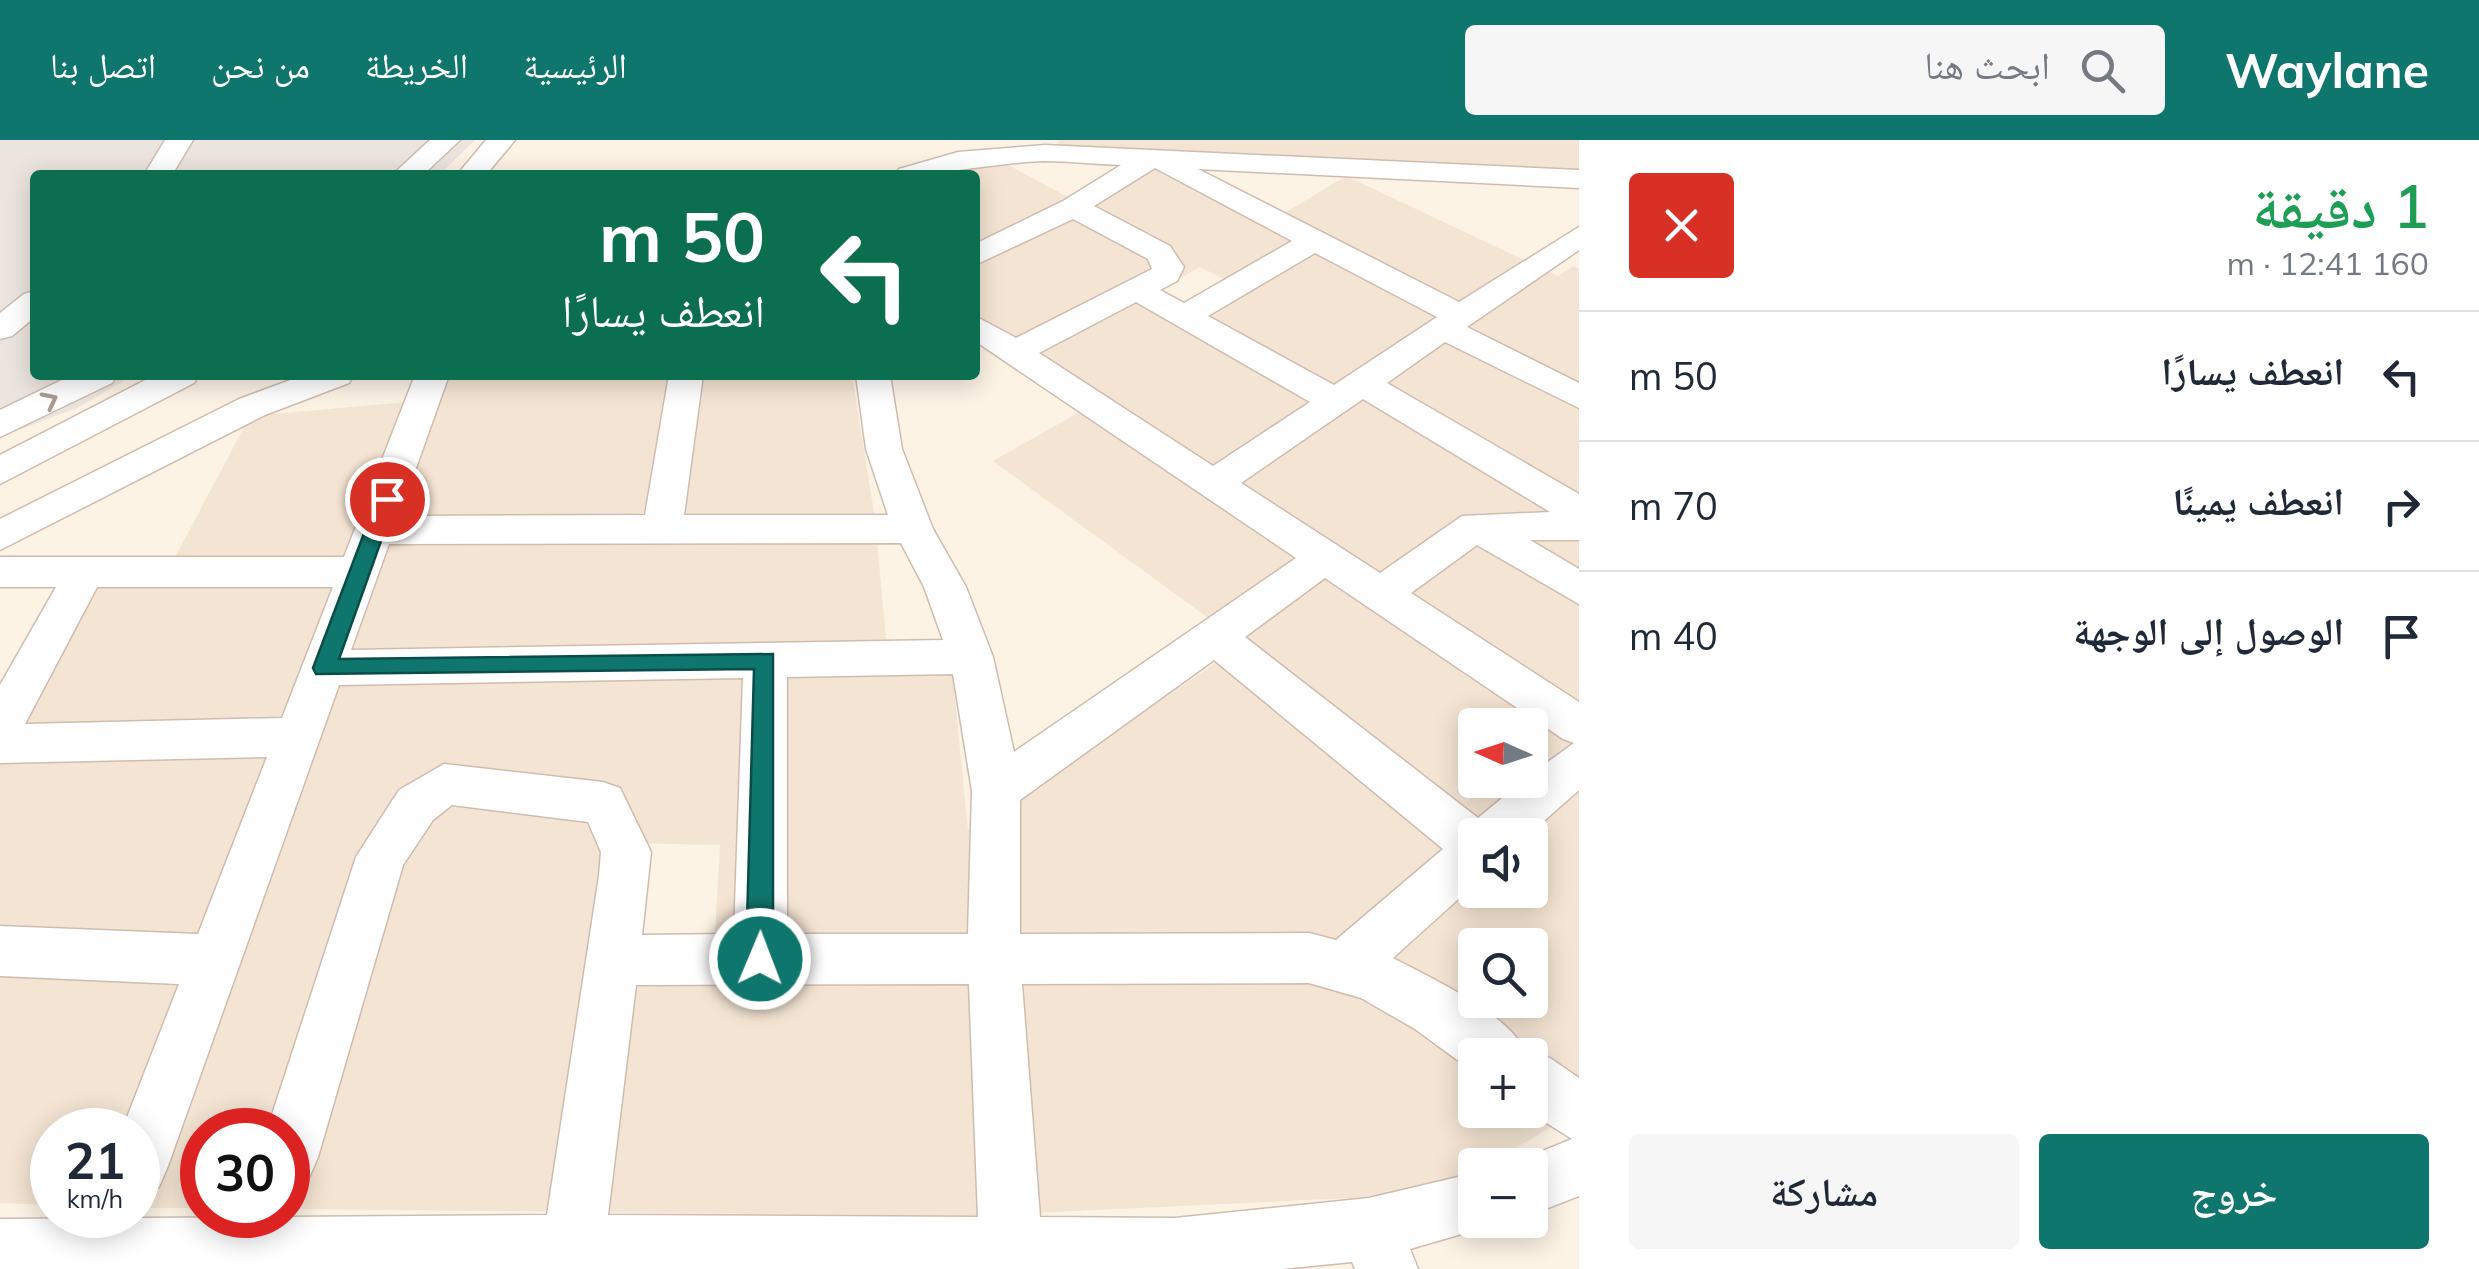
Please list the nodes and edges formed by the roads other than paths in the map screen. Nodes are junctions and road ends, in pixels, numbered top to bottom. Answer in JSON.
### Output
{"nodes":[{"id":1,"x":179,"y":140,"type":"edge"},
{"id":2,"x":446,"y":140,"type":"edge"},
{"id":3,"x":501,"y":140,"type":"edge"},
{"id":4,"x":1344,"y":140,"type":"edge"},
{"id":5,"x":1464,"y":140,"type":"edge"},
{"id":6,"x":1045,"y":147,"type":"edge"},
{"id":7,"x":1163,"y":152,"type":"edge"},
{"id":8,"x":1358,"y":168,"type":"junction"},
{"id":9,"x":161,"y":170,"type":"edge"},
{"id":10,"x":412,"y":170,"type":"edge"},
{"id":11,"x":475,"y":170,"type":"edge"},
{"id":12,"x":925,"y":170,"type":"edge"},
{"id":13,"x":1486,"y":174,"type":"junction"},
{"id":14,"x":1579,"y":179,"type":"edge"},
{"id":15,"x":1073,"y":207,"type":"junction"},
{"id":16,"x":1315,"y":240,"type":"junction"},
{"id":17,"x":1572,"y":249,"type":"edge"},
{"id":18,"x":980,"y":254,"type":"edge"},
{"id":19,"x":1138,"y":291,"type":"junction"},
{"id":20,"x":30,"y":306,"type":"edge"},
{"id":21,"x":1184,"y":317,"type":"junction"},
{"id":22,"x":1452,"y":322,"type":"junction"},
{"id":23,"x":0,"y":328,"type":"edge"},
{"id":24,"x":980,"y":329,"type":"edge"},
{"id":25,"x":1015,"y":352,"type":"junction"},
{"id":26,"x":90,"y":380,"type":"edge"},
{"id":27,"x":173,"y":380,"type":"edge"},
{"id":28,"x":325,"y":380,"type":"edge"},
{"id":29,"x":430,"y":380,"type":"edge"},
{"id":30,"x":685,"y":380,"type":"edge"},
{"id":31,"x":873,"y":380,"type":"edge"},
{"id":32,"x":1349,"y":392,"type":"junction"},
{"id":33,"x":1579,"y":397,"type":"edge"},
{"id":34,"x":0,"y":425,"type":"edge"},
{"id":35,"x":0,"y":471,"type":"edge"},
{"id":36,"x":1213,"y":484,"type":"junction"},
{"id":37,"x":1579,"y":512,"type":"edge"},
{"id":38,"x":1476,"y":526,"type":"junction"},
{"id":39,"x":1579,"y":526,"type":"edge"},
{"id":40,"x":662,"y":529,"type":"junction"},
{"id":41,"x":913,"y":529,"type":"junction"},
{"id":42,"x":0,"y":536,"type":"edge"},
{"id":43,"x":368,"y":551,"type":"junction"},
{"id":44,"x":1325,"y":558,"type":"junction"},
{"id":45,"x":0,"y":572,"type":"edge"},
{"id":46,"x":85,"y":572,"type":"junction"},
{"id":47,"x":1579,"y":589,"type":"edge"},
{"id":48,"x":1380,"y":594,"type":"junction"},
{"id":49,"x":1214,"y":636,"type":"junction"},
{"id":50,"x":971,"y":657,"type":"junction"},
{"id":51,"x":766,"y":660,"type":"junction"},
{"id":52,"x":324,"y":668,"type":"junction"},
{"id":53,"x":1579,"y":726,"type":"edge"},
{"id":54,"x":0,"y":727,"type":"edge"},
{"id":55,"x":299,"y":737,"type":"junction"},
{"id":56,"x":0,"y":744,"type":"edge"},
{"id":57,"x":1579,"y":760,"type":"edge"},
{"id":58,"x":996,"y":792,"type":"junction"},
{"id":59,"x":1513,"y":818,"type":"edge"},
{"id":60,"x":1458,"y":835,"type":"edge"},
{"id":61,"x":1458,"y":864,"type":"edge"},
{"id":62,"x":0,"y":950,"type":"edge"},
{"id":63,"x":994,"y":957,"type":"junction"},
{"id":64,"x":760,"y":959,"type":"junction"},
{"id":65,"x":216,"y":960,"type":"junction"},
{"id":66,"x":612,"y":960,"type":"junction"},
{"id":67,"x":1343,"y":968,"type":"junction"},
{"id":68,"x":1474,"y":1038,"type":"edge"},
{"id":69,"x":1548,"y":1091,"type":"edge"},
{"id":70,"x":160,"y":1108,"type":"edge"},
{"id":71,"x":303,"y":1108,"type":"edge"},
{"id":72,"x":1579,"y":1113,"type":"edge"},
{"id":73,"x":1579,"y":1166,"type":"edge"},
{"id":74,"x":1548,"y":1177,"type":"edge"},
{"id":75,"x":1458,"y":1211,"type":"edge"},
{"id":76,"x":310,"y":1234,"type":"edge"},
{"id":77,"x":75,"y":1238,"type":"edge"},
{"id":78,"x":573,"y":1246,"type":"junction"},
{"id":79,"x":1378,"y":1249,"type":"edge"},
{"id":80,"x":0,"y":1250,"type":"edge"},
{"id":81,"x":1011,"y":1250,"type":"junction"}],
"edges":[{"from":1,"to":9,"type":"street"},
{"from":2,"to":10,"type":"street"},
{"from":3,"to":11,"type":"street"},
{"from":4,"to":8,"type":"street"},
{"from":5,"to":13,"type":"street"},
{"from":6,"to":7,"type":"street"},
{"from":6,"to":12,"type":"street"},
{"from":7,"to":8,"type":"street"},
{"from":7,"to":15,"type":"street"},
{"from":7,"to":16,"type":"street"},
{"from":8,"to":13,"type":"street"},
{"from":13,"to":14,"type":"street"},
{"from":15,"to":18,"type":"street"},
{"from":15,"to":19,"type":"street"},
{"from":16,"to":21,"type":"street"},
{"from":16,"to":22,"type":"street"},
{"from":17,"to":22,"type":"street"},
{"from":19,"to":21,"type":"street"},
{"from":19,"to":25,"type":"street"},
{"from":20,"to":23,"type":"street"},
{"from":21,"to":32,"type":"street"},
{"from":22,"to":32,"type":"street"},
{"from":22,"to":33,"type":"street"},
{"from":24,"to":25,"type":"street"},
{"from":25,"to":36,"type":"street"},
{"from":34,"to":26,"type":"street","one_way":true},
{"from":27,"to":35,"type":"street"},
{"from":28,"to":42,"type":"street"},
{"from":29,"to":43,"type":"street"},
{"from":30,"to":40,"type":"street"},
{"from":31,"to":41,"type":"street"},
{"from":32,"to":36,"type":"street"},
{"from":32,"to":37,"type":"street"},
{"from":36,"to":44,"type":"street"},
{"from":38,"to":39,"type":"street"},
{"from":38,"to":47,"type":"street"},
{"from":38,"to":48,"type":"street"},
{"from":40,"to":41,"type":"street"},
{"from":40,"to":43,"type":"street"},
{"from":41,"to":50,"type":"street"},
{"from":43,"to":46,"type":"street"},
{"from":43,"to":52,"type":"street"},
{"from":44,"to":48,"type":"street"},
{"from":44,"to":49,"type":"street"},
{"from":45,"to":46,"type":"street"},
{"from":46,"to":54,"type":"street"},
{"from":48,"to":53,"type":"street"},
{"from":49,"to":58,"type":"street"},
{"from":49,"to":60,"type":"street"},
{"from":50,"to":51,"type":"street"},
{"from":50,"to":58,"type":"street"},
{"from":51,"to":52,"type":"street"},
{"from":51,"to":64,"type":"street"},
{"from":52,"to":55,"type":"street"},
{"from":55,"to":56,"type":"street"},
{"from":55,"to":65,"type":"street"},
{"from":57,"to":59,"type":"street"},
{"from":58,"to":63,"type":"street"},
{"from":61,"to":67,"type":"street"},
{"from":62,"to":65,"type":"street"},
{"from":63,"to":64,"type":"street"},
{"from":63,"to":67,"type":"street"},
{"from":63,"to":81,"type":"street"},
{"from":64,"to":66,"type":"street"},
{"from":65,"to":70,"type":"street"},
{"from":66,"to":71,"type":"street"},
{"from":66,"to":78,"type":"street"},
{"from":67,"to":68,"type":"street"},
{"from":69,"to":72,"type":"street"},
{"from":73,"to":74,"type":"street"},
{"from":75,"to":79,"type":"street"},
{"from":76,"to":78,"type":"street"},
{"from":77,"to":80,"type":"street"},
{"from":78,"to":81,"type":"street"},
{"from":79,"to":81,"type":"street"}]}
